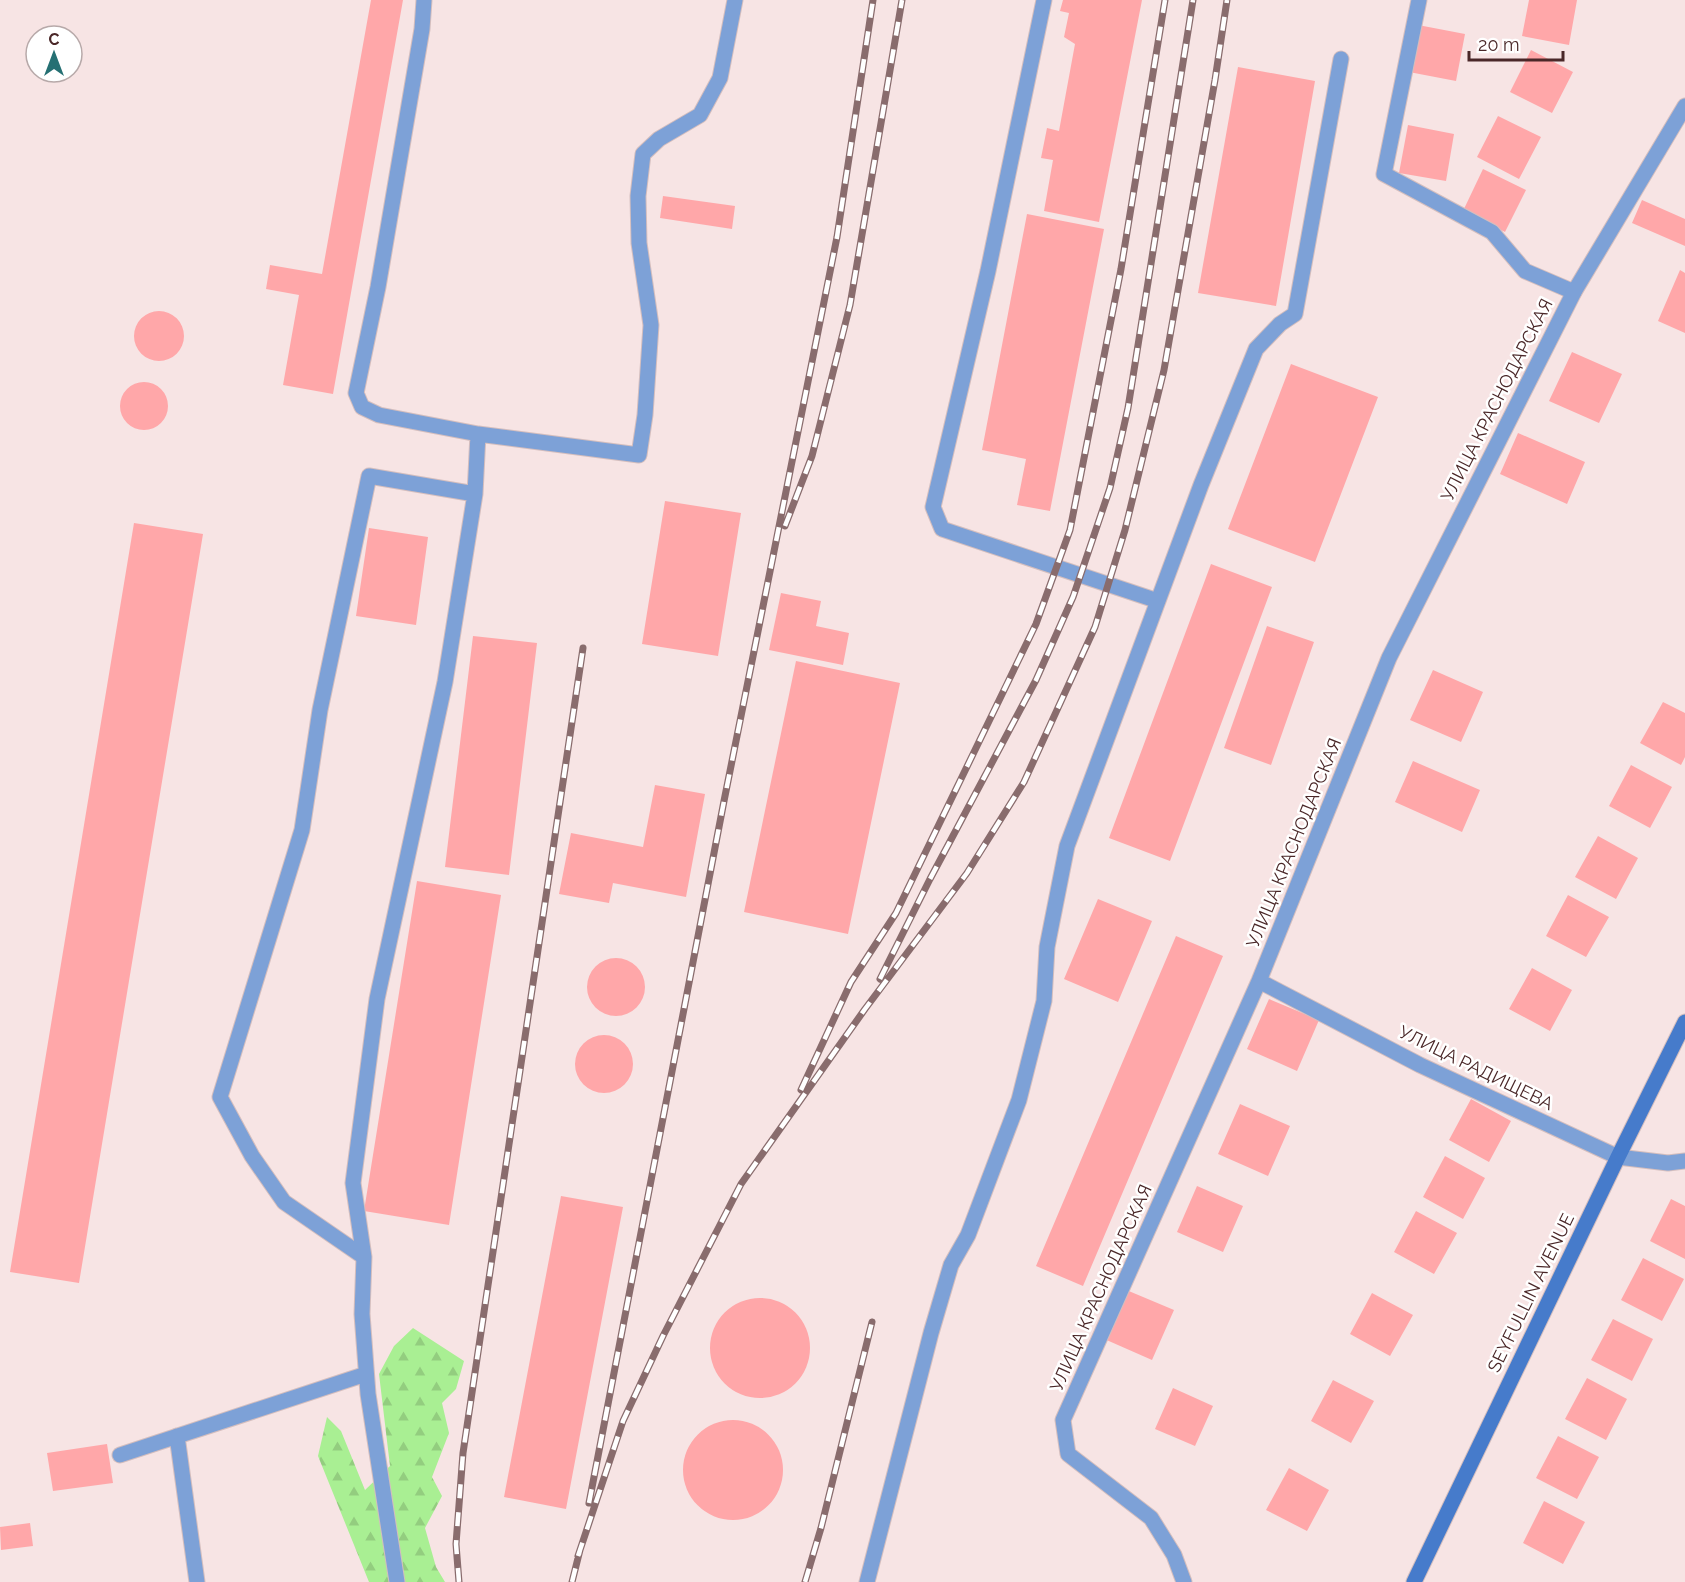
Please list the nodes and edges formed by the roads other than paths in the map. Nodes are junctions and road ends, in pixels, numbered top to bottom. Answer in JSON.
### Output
{"nodes":[{"id":1,"x":424,"y":0,"type":"edge"},
{"id":2,"x":735,"y":0,"type":"edge"},
{"id":3,"x":1044,"y":0,"type":"edge"},
{"id":4,"x":1419,"y":0,"type":"edge"},
{"id":5,"x":1341,"y":59,"type":"dead end"},
{"id":6,"x":1685,"y":106,"type":"edge"},
{"id":7,"x":1574,"y":292,"type":"junction"},
{"id":8,"x":478,"y":434,"type":"junction"},
{"id":9,"x":475,"y":494,"type":"junction"},
{"id":10,"x":1158,"y":601,"type":"junction"},
{"id":11,"x":1259,"y":981,"type":"junction"},
{"id":12,"x":1685,"y":1022,"type":"edge"},
{"id":13,"x":1618,"y":1157,"type":"junction"},
{"id":14,"x":1685,"y":1161,"type":"edge"},
{"id":15,"x":364,"y":1257,"type":"junction"},
{"id":16,"x":366,"y":1374,"type":"junction"},
{"id":17,"x":177,"y":1436,"type":"junction"},
{"id":18,"x":120,"y":1455,"type":"dead end"},
{"id":19,"x":197,"y":1582,"type":"edge"},
{"id":20,"x":397,"y":1582,"type":"edge"},
{"id":21,"x":867,"y":1582,"type":"edge"},
{"id":22,"x":1184,"y":1582,"type":"edge"},
{"id":23,"x":1414,"y":1582,"type":"edge"}],
"edges":[{"from":1,"to":8,"type":"street"},
{"from":2,"to":8,"type":"street"},
{"from":3,"to":10,"type":"street"},
{"from":4,"to":7,"type":"street"},
{"from":5,"to":10,"type":"street"},
{"from":6,"to":7,"type":"street","name":"УЛИЦА КРАСНОДАРСКАЯ"},
{"from":7,"to":11,"type":"street","name":"УЛИЦА КРАСНОДАРСКАЯ"},
{"from":8,"to":9,"type":"street"},
{"from":9,"to":15,"type":"street"},
{"from":9,"to":15,"type":"street"},
{"from":10,"to":21,"type":"street"},
{"from":11,"to":13,"type":"street","name":"УЛИЦА РАДИЩЕВА"},
{"from":11,"to":22,"type":"street","name":"УЛИЦА КРАСНОДАРСКАЯ"},
{"from":12,"to":13,"type":"main road","name":"SEYFULLIN AVENUE"},
{"from":13,"to":14,"type":"street","name":"УЛИЦА РАДИЩЕВА"},
{"from":13,"to":23,"type":"main road","name":"SEYFULLIN AVENUE"},
{"from":15,"to":16,"type":"street"},
{"from":16,"to":17,"type":"street"},
{"from":16,"to":20,"type":"street"},
{"from":17,"to":18,"type":"street"},
{"from":17,"to":19,"type":"street"}]}
